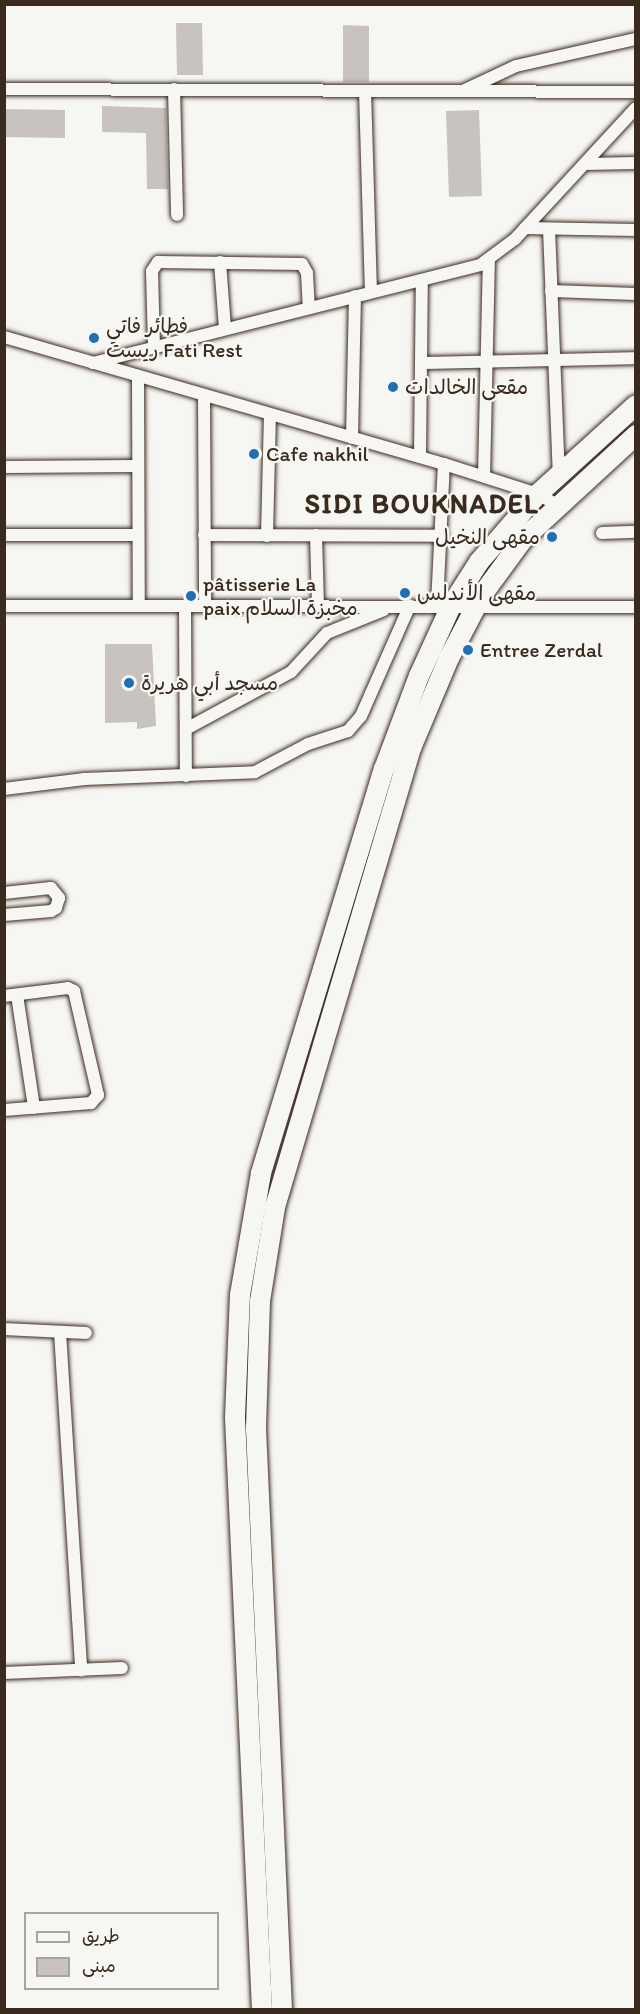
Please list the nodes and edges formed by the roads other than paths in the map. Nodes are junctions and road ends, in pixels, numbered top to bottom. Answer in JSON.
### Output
{"nodes":[{"id":1,"x":636,"y":39,"type":"edge"},
{"id":2,"x":4,"y":89,"type":"edge"},
{"id":3,"x":174,"y":89,"type":"junction"},
{"id":4,"x":365,"y":91,"type":"junction"},
{"id":5,"x":463,"y":91,"type":"junction"},
{"id":6,"x":636,"y":92,"type":"edge"},
{"id":7,"x":636,"y":108,"type":"edge"},
{"id":8,"x":636,"y":163,"type":"edge"},
{"id":9,"x":585,"y":164,"type":"junction"},
{"id":10,"x":177,"y":215,"type":"dead end"},
{"id":11,"x":525,"y":228,"type":"junction"},
{"id":12,"x":549,"y":229,"type":"junction"},
{"id":13,"x":636,"y":230,"type":"edge"},
{"id":14,"x":489,"y":260,"type":"junction"},
{"id":15,"x":220,"y":262,"type":"junction"},
{"id":16,"x":422,"y":280,"type":"junction"},
{"id":17,"x":550,"y":291,"type":"junction"},
{"id":18,"x":371,"y":292,"type":"junction"},
{"id":19,"x":636,"y":294,"type":"edge"},
{"id":20,"x":355,"y":296,"type":"junction"},
{"id":21,"x":309,"y":308,"type":"junction"},
{"id":22,"x":225,"y":329,"type":"junction"},
{"id":23,"x":4,"y":337,"type":"edge"},
{"id":24,"x":154,"y":347,"type":"junction"},
{"id":25,"x":636,"y":358,"type":"edge"},
{"id":26,"x":552,"y":361,"type":"junction"},
{"id":27,"x":93,"y":363,"type":"junction"},
{"id":28,"x":421,"y":363,"type":"junction"},
{"id":29,"x":487,"y":363,"type":"junction"},
{"id":30,"x":138,"y":376,"type":"junction"},
{"id":31,"x":204,"y":396,"type":"junction"},
{"id":32,"x":636,"y":405,"type":"edge"},
{"id":33,"x":270,"y":415,"type":"junction"},
{"id":34,"x":635,"y":435,"type":"edge"},
{"id":35,"x":352,"y":438,"type":"junction"},
{"id":36,"x":420,"y":457,"type":"junction"},
{"id":37,"x":444,"y":464,"type":"junction"},
{"id":38,"x":137,"y":466,"type":"junction"},
{"id":39,"x":4,"y":467,"type":"edge"},
{"id":40,"x":484,"y":476,"type":"junction"},
{"id":41,"x":559,"y":476,"type":"junction"},
{"id":42,"x":538,"y":494,"type":"junction"},
{"id":43,"x":557,"y":505,"type":"junction"},
{"id":44,"x":636,"y":532,"type":"edge"},
{"id":45,"x":602,"y":533,"type":"dead end"},
{"id":46,"x":4,"y":535,"type":"edge"},
{"id":47,"x":138,"y":535,"type":"junction"},
{"id":48,"x":204,"y":535,"type":"junction"},
{"id":49,"x":316,"y":535,"type":"junction"},
{"id":50,"x":267,"y":536,"type":"junction"},
{"id":51,"x":442,"y":536,"type":"junction"},
{"id":52,"x":318,"y":605,"type":"junction"},
{"id":53,"x":410,"y":605,"type":"junction"},
{"id":54,"x":4,"y":606,"type":"edge"},
{"id":55,"x":139,"y":606,"type":"junction"},
{"id":56,"x":185,"y":606,"type":"junction"},
{"id":57,"x":205,"y":606,"type":"junction"},
{"id":58,"x":444,"y":606,"type":"junction"},
{"id":59,"x":636,"y":607,"type":"edge"},
{"id":60,"x":388,"y":608,"type":"junction"},
{"id":61,"x":474,"y":608,"type":"junction"},
{"id":62,"x":186,"y":729,"type":"junction"},
{"id":63,"x":186,"y":776,"type":"junction"},
{"id":64,"x":4,"y":789,"type":"edge"},
{"id":65,"x":4,"y":893,"type":"edge"},
{"id":66,"x":4,"y":915,"type":"edge"},
{"id":67,"x":11,"y":996,"type":"edge"},
{"id":68,"x":34,"y":1108,"type":"junction"},
{"id":69,"x":4,"y":1110,"type":"edge"},
{"id":70,"x":4,"y":1329,"type":"edge"},
{"id":71,"x":60,"y":1332,"type":"junction"},
{"id":72,"x":86,"y":1333,"type":"dead end"},
{"id":73,"x":122,"y":1668,"type":"dead end"},
{"id":74,"x":81,"y":1670,"type":"junction"},
{"id":75,"x":4,"y":1673,"type":"edge"},
{"id":76,"x":262,"y":2010,"type":"edge"},
{"id":77,"x":282,"y":2010,"type":"edge"}],
"edges":[{"from":1,"to":5,"type":"street"},
{"from":2,"to":3,"type":"street"},
{"from":3,"to":4,"type":"street"},
{"from":3,"to":10,"type":"street"},
{"from":4,"to":5,"type":"street"},
{"from":4,"to":18,"type":"street"},
{"from":5,"to":6,"type":"street"},
{"from":7,"to":9,"type":"street"},
{"from":8,"to":9,"type":"street"},
{"from":9,"to":11,"type":"street"},
{"from":11,"to":12,"type":"street"},
{"from":11,"to":14,"type":"street"},
{"from":12,"to":13,"type":"street"},
{"from":12,"to":17,"type":"street"},
{"from":14,"to":16,"type":"street"},
{"from":14,"to":29,"type":"street"},
{"from":15,"to":21,"type":"street"},
{"from":15,"to":22,"type":"street"},
{"from":15,"to":24,"type":"street"},
{"from":16,"to":18,"type":"street"},
{"from":16,"to":28,"type":"street"},
{"from":17,"to":19,"type":"street"},
{"from":17,"to":26,"type":"street"},
{"from":18,"to":20,"type":"street"},
{"from":20,"to":21,"type":"street"},
{"from":20,"to":35,"type":"street"},
{"from":21,"to":22,"type":"street"},
{"from":22,"to":24,"type":"street"},
{"from":23,"to":27,"type":"street"},
{"from":24,"to":27,"type":"street"},
{"from":25,"to":26,"type":"street"},
{"from":26,"to":29,"type":"street"},
{"from":26,"to":41,"type":"street"},
{"from":27,"to":30,"type":"street"},
{"from":28,"to":29,"type":"street"},
{"from":28,"to":36,"type":"street"},
{"from":29,"to":40,"type":"street"},
{"from":30,"to":31,"type":"street"},
{"from":30,"to":38,"type":"street"},
{"from":31,"to":33,"type":"street"},
{"from":31,"to":48,"type":"street"},
{"from":32,"to":41,"type":"highway"},
{"from":33,"to":35,"type":"street"},
{"from":33,"to":50,"type":"street"},
{"from":34,"to":43,"type":"highway"},
{"from":35,"to":36,"type":"street"},
{"from":36,"to":37,"type":"street"},
{"from":37,"to":40,"type":"street"},
{"from":37,"to":51,"type":"street"},
{"from":38,"to":39,"type":"street"},
{"from":38,"to":47,"type":"street"},
{"from":40,"to":42,"type":"street"},
{"from":41,"to":42,"type":"highway"},
{"from":42,"to":43,"type":"street"},
{"from":42,"to":58,"type":"highway"},
{"from":43,"to":61,"type":"highway"},
{"from":44,"to":45,"type":"street"},
{"from":46,"to":47,"type":"street"},
{"from":47,"to":55,"type":"street"},
{"from":48,"to":50,"type":"street"},
{"from":48,"to":57,"type":"street"},
{"from":49,"to":50,"type":"street"},
{"from":49,"to":51,"type":"street"},
{"from":49,"to":52,"type":"street"},
{"from":51,"to":58,"type":"street"},
{"from":52,"to":57,"type":"street"},
{"from":52,"to":60,"type":"street"},
{"from":53,"to":58,"type":"street"},
{"from":53,"to":60,"type":"street"},
{"from":53,"to":63,"type":"street"},
{"from":54,"to":55,"type":"street"},
{"from":55,"to":56,"type":"street"},
{"from":56,"to":57,"type":"street"},
{"from":56,"to":62,"type":"street"},
{"from":58,"to":61,"type":"street"},
{"from":58,"to":76,"type":"highway"},
{"from":59,"to":61,"type":"street"},
{"from":60,"to":62,"type":"street"},
{"from":61,"to":77,"type":"highway"},
{"from":62,"to":63,"type":"street"},
{"from":63,"to":64,"type":"street"},
{"from":65,"to":66,"type":"street"},
{"from":67,"to":68,"type":"street"},
{"from":67,"to":68,"type":"street"},
{"from":68,"to":69,"type":"street"},
{"from":70,"to":71,"type":"street"},
{"from":71,"to":72,"type":"street"},
{"from":71,"to":74,"type":"street"},
{"from":73,"to":74,"type":"street"},
{"from":74,"to":75,"type":"street"}]}
